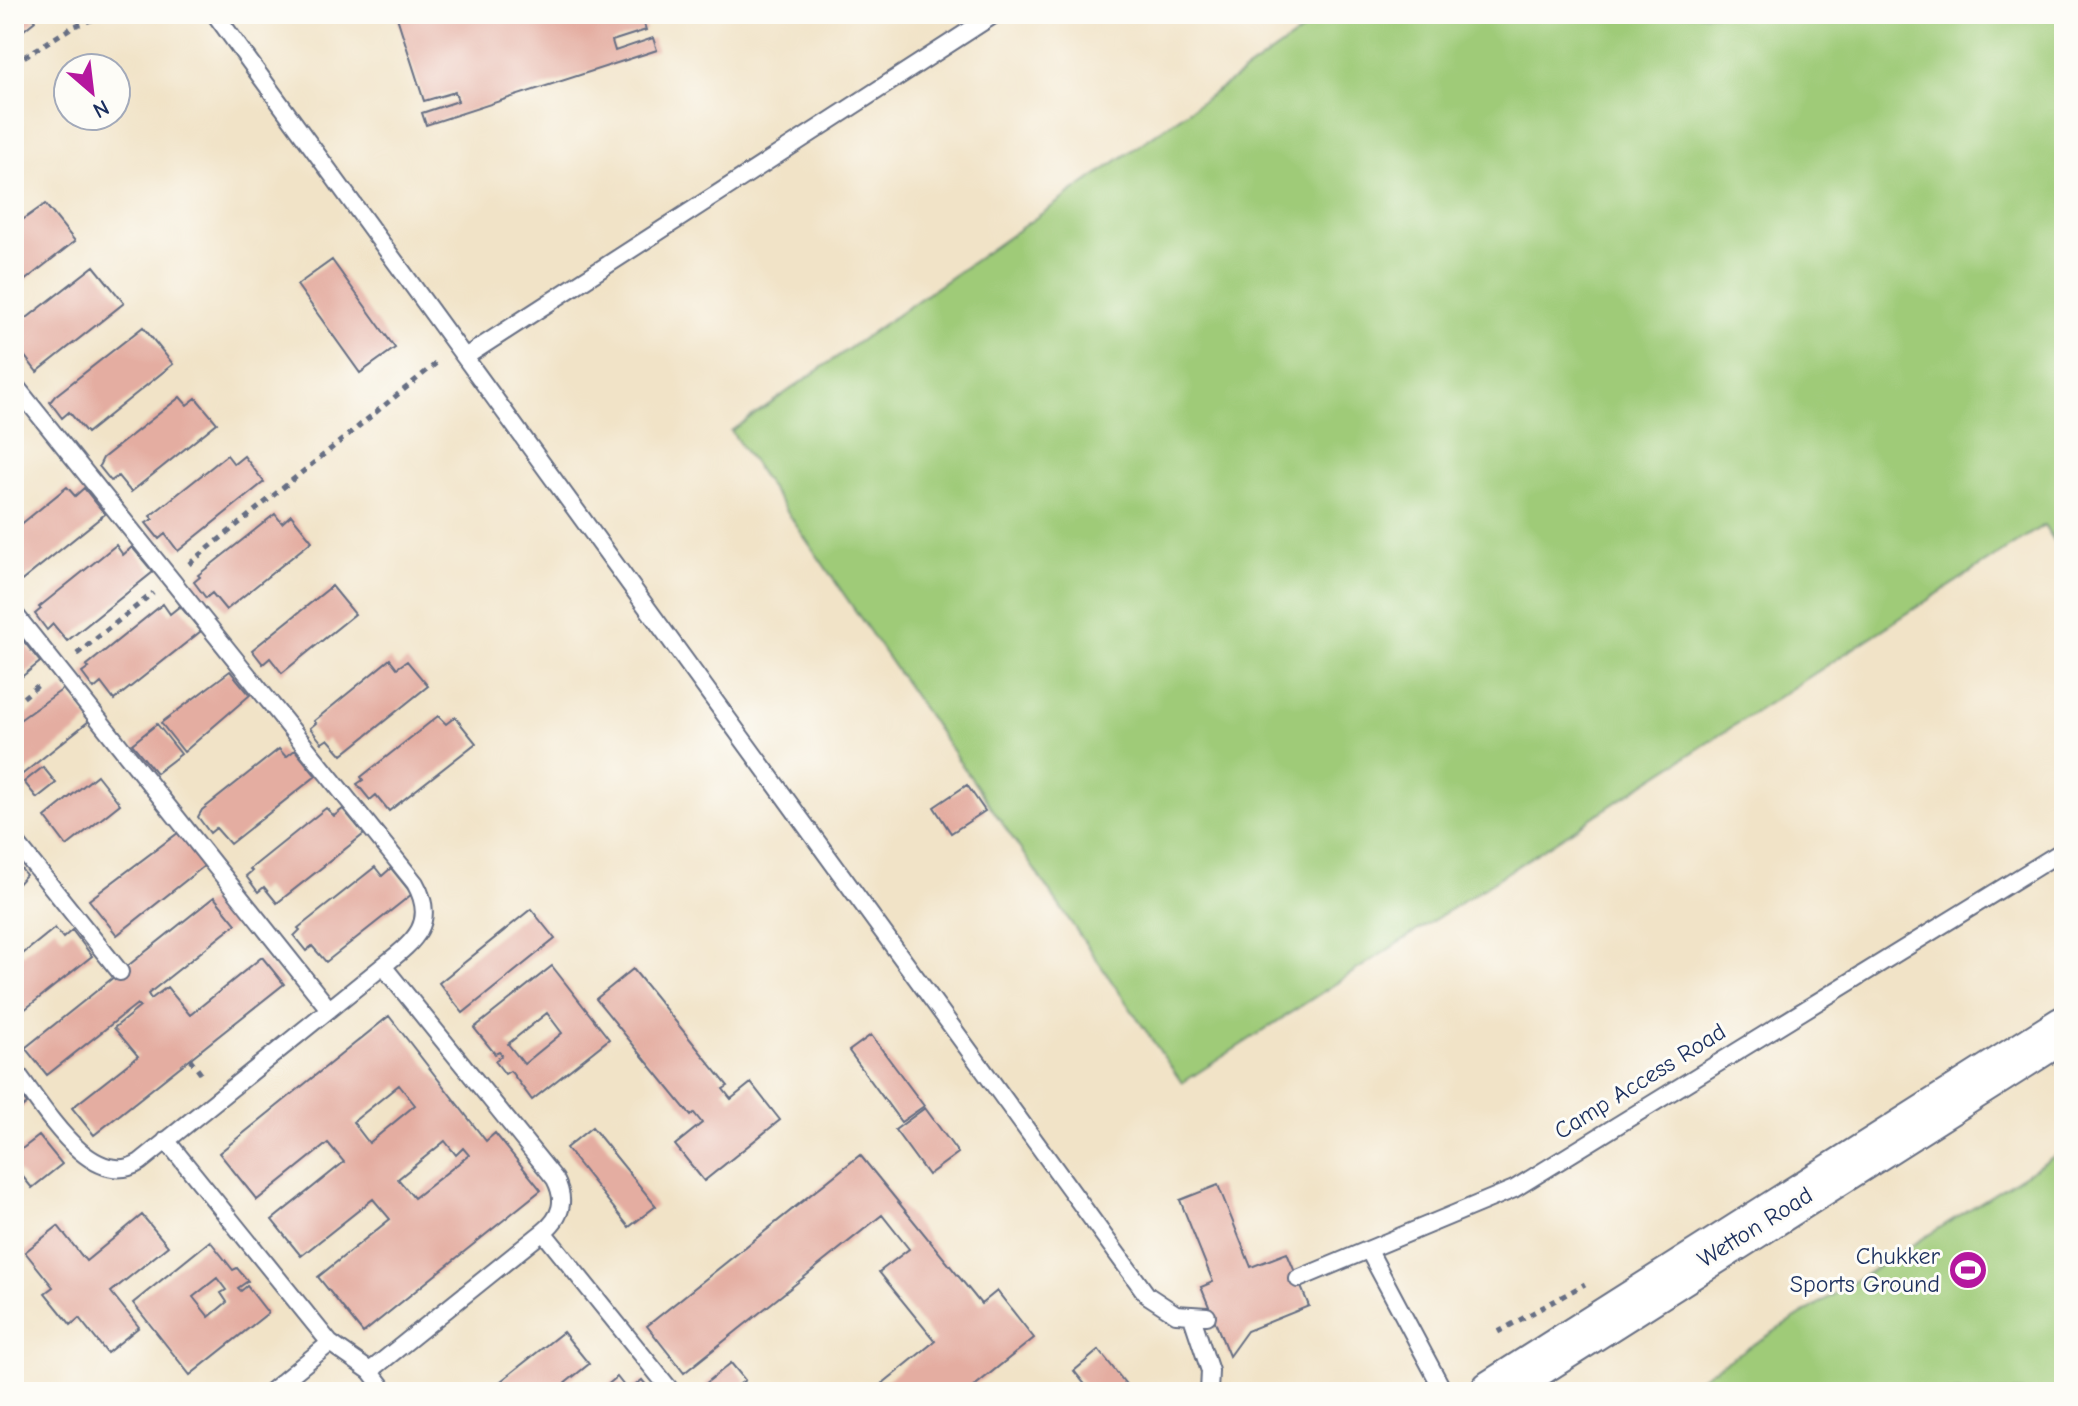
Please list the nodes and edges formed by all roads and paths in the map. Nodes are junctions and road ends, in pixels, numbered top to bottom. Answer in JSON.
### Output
{"nodes":[{"id":1,"x":109,"y":14,"type":"edge"},
{"id":2,"x":215,"y":14,"type":"edge"},
{"id":3,"x":995,"y":14,"type":"edge"},
{"id":4,"x":14,"y":63,"type":"edge"},
{"id":5,"x":461,"y":352,"type":"junction"},
{"id":6,"x":14,"y":384,"type":"edge"},
{"id":7,"x":170,"y":579,"type":"junction"},
{"id":8,"x":14,"y":613,"type":"edge"},
{"id":9,"x":59,"y":669,"type":"junction"},
{"id":10,"x":14,"y":705,"type":"edge"},
{"id":11,"x":14,"y":840,"type":"edge"},
{"id":12,"x":2064,"y":850,"type":"edge"},
{"id":13,"x":383,"y":966,"type":"junction"},
{"id":14,"x":120,"y":972,"type":"dead end"},
{"id":15,"x":329,"y":1009,"type":"junction"},
{"id":16,"x":2064,"y":1032,"type":"edge"},
{"id":17,"x":14,"y":1069,"type":"edge"},
{"id":18,"x":166,"y":1140,"type":"junction"},
{"id":19,"x":543,"y":1232,"type":"junction"},
{"id":20,"x":1369,"y":1251,"type":"junction"},
{"id":21,"x":1298,"y":1279,"type":"dead end"},
{"id":22,"x":330,"y":1343,"type":"junction"},
{"id":23,"x":370,"y":1371,"type":"junction"},
{"id":24,"x":270,"y":1392,"type":"edge"},
{"id":25,"x":386,"y":1392,"type":"edge"},
{"id":26,"x":672,"y":1392,"type":"edge"},
{"id":27,"x":1209,"y":1392,"type":"edge"},
{"id":28,"x":1444,"y":1392,"type":"edge"},
{"id":29,"x":1493,"y":1392,"type":"edge"}],
"edges":[{"from":1,"to":4,"type":"path"},
{"from":2,"to":5,"type":"lane"},
{"from":3,"to":5,"type":"lane"},
{"from":5,"to":7,"type":"path"},
{"from":5,"to":27,"type":"lane"},
{"from":6,"to":7,"type":"lane"},
{"from":7,"to":9,"type":"path"},
{"from":7,"to":13,"type":"lane"},
{"from":8,"to":9,"type":"lane"},
{"from":9,"to":10,"type":"path"},
{"from":9,"to":15,"type":"lane"},
{"from":11,"to":14,"type":"lane"},
{"from":12,"to":20,"type":"lane","name":"Camp Access Road"},
{"from":13,"to":15,"type":"lane"},
{"from":13,"to":19,"type":"lane"},
{"from":15,"to":18,"type":"lane"},
{"from":16,"to":29,"type":"main road","name":"Wetton Road"},
{"from":17,"to":18,"type":"lane"},
{"from":18,"to":22,"type":"lane"},
{"from":19,"to":23,"type":"lane"},
{"from":19,"to":26,"type":"lane"},
{"from":20,"to":21,"type":"lane","name":"Camp Access Road"},
{"from":20,"to":28,"type":"lane"},
{"from":22,"to":23,"type":"lane"},
{"from":22,"to":24,"type":"lane"},
{"from":23,"to":25,"type":"lane"}]}
